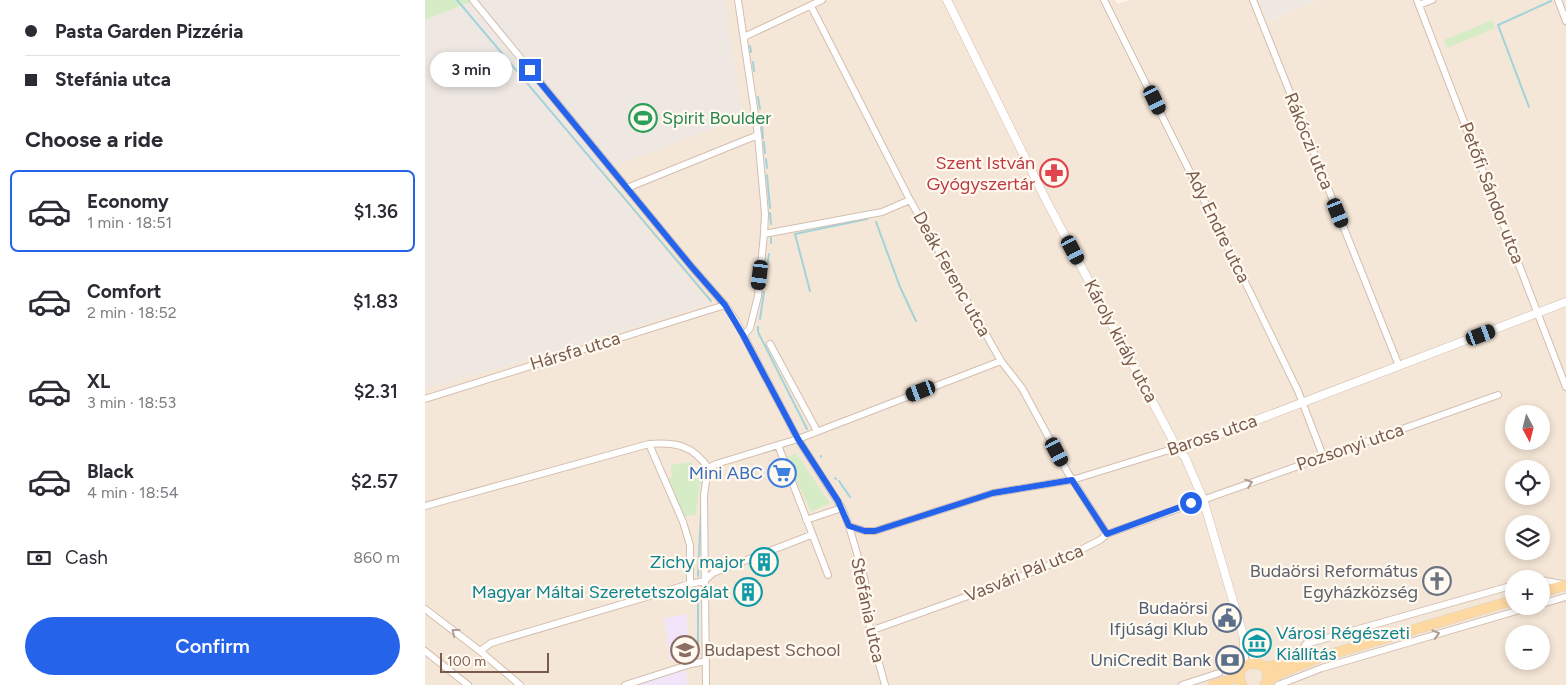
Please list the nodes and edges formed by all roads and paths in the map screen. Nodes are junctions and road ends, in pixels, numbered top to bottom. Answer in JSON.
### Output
{"nodes":[{"id":1,"x":473,"y":0,"type":"edge"},
{"id":2,"x":738,"y":0,"type":"edge"},
{"id":3,"x":947,"y":0,"type":"edge"},
{"id":4,"x":1104,"y":0,"type":"edge"},
{"id":5,"x":1253,"y":0,"type":"edge"},
{"id":6,"x":1432,"y":0,"type":"edge"},
{"id":7,"x":1558,"y":0,"type":"edge"},
{"id":8,"x":819,"y":1,"type":"edge"},
{"id":9,"x":1418,"y":3,"type":"edge"},
{"id":10,"x":811,"y":6,"type":"junction"},
{"id":11,"x":1566,"y":21,"type":"edge"},
{"id":12,"x":744,"y":36,"type":"junction"},
{"id":13,"x":758,"y":135,"type":"junction"},
{"id":14,"x":627,"y":188,"type":"junction"},
{"id":15,"x":910,"y":200,"type":"junction"},
{"id":16,"x":764,"y":234,"type":"junction"},
{"id":17,"x":1566,"y":302,"type":"edge"},
{"id":18,"x":725,"y":305,"type":"junction"},
{"id":19,"x":1539,"y":313,"type":"junction"},
{"id":20,"x":743,"y":335,"type":"junction"},
{"id":21,"x":769,"y":344,"type":"dead end"},
{"id":22,"x":1001,"y":361,"type":"junction"},
{"id":23,"x":1399,"y":366,"type":"junction"},
{"id":24,"x":1566,"y":387,"type":"edge"},
{"id":25,"x":1497,"y":395,"type":"dead end"},
{"id":26,"x":425,"y":399,"type":"edge"},
{"id":27,"x":1302,"y":402,"type":"junction"},
{"id":28,"x":817,"y":431,"type":"junction"},
{"id":29,"x":798,"y":439,"type":"junction"},
{"id":30,"x":649,"y":444,"type":"junction"},
{"id":31,"x":778,"y":445,"type":"junction"},
{"id":32,"x":1178,"y":450,"type":"junction"},
{"id":33,"x":1323,"y":456,"type":"junction"},
{"id":34,"x":708,"y":468,"type":"junction"},
{"id":35,"x":1072,"y":480,"type":"junction"},
{"id":36,"x":1203,"y":499,"type":"junction"},
{"id":37,"x":425,"y":506,"type":"edge"},
{"id":38,"x":842,"y":508,"type":"junction"},
{"id":39,"x":806,"y":520,"type":"junction"},
{"id":40,"x":849,"y":526,"type":"junction"},
{"id":41,"x":811,"y":534,"type":"junction"},
{"id":42,"x":1107,"y":534,"type":"junction"},
{"id":43,"x":827,"y":575,"type":"dead end"},
{"id":44,"x":705,"y":581,"type":"junction"},
{"id":45,"x":1550,"y":581,"type":"edge"},
{"id":46,"x":690,"y":584,"type":"junction"},
{"id":47,"x":1566,"y":584,"type":"edge"},
{"id":48,"x":1505,"y":588,"type":"edge"},
{"id":49,"x":1550,"y":589,"type":"edge"},
{"id":50,"x":1566,"y":597,"type":"edge"},
{"id":51,"x":1550,"y":601,"type":"edge"},
{"id":52,"x":1505,"y":603,"type":"edge"},
{"id":53,"x":425,"y":609,"type":"edge"},
{"id":54,"x":1505,"y":614,"type":"edge"},
{"id":55,"x":870,"y":631,"type":"junction"},
{"id":56,"x":1244,"y":638,"type":"junction"},
{"id":57,"x":425,"y":651,"type":"edge"},
{"id":58,"x":480,"y":651,"type":"junction"},
{"id":59,"x":1319,"y":658,"type":"junction"},
{"id":60,"x":706,"y":661,"type":"junction"},
{"id":61,"x":1297,"y":662,"type":"junction"},
{"id":62,"x":1260,"y":665,"type":"junction"},
{"id":63,"x":1242,"y":670,"type":"junction"},
{"id":64,"x":1219,"y":673,"type":"dead end"},
{"id":65,"x":1266,"y":684,"type":"edge"},
{"id":66,"x":468,"y":685,"type":"edge"},
{"id":67,"x":520,"y":685,"type":"edge"},
{"id":68,"x":625,"y":685,"type":"edge"},
{"id":69,"x":706,"y":685,"type":"edge"},
{"id":70,"x":885,"y":685,"type":"edge"},
{"id":71,"x":1182,"y":685,"type":"edge"},
{"id":72,"x":1213,"y":685,"type":"edge"},
{"id":73,"x":1243,"y":685,"type":"edge"},
{"id":74,"x":1278,"y":685,"type":"edge"}],
"edges":[{"from":1,"to":14,"type":"street","name":"Stefánia utca"},
{"from":2,"to":12,"type":"street"},
{"from":3,"to":32,"type":"street","name":"Károly király utca"},
{"from":4,"to":27,"type":"street","name":"Ady Endre utca"},
{"from":5,"to":23,"type":"street","name":"Rákóczi utca"},
{"from":6,"to":9,"type":"street"},
{"from":7,"to":11,"type":"street"},
{"from":8,"to":10,"type":"street"},
{"from":9,"to":19,"type":"street","name":"Petőfi Sándor utca"},
{"from":10,"to":12,"type":"street"},
{"from":10,"to":15,"type":"street","name":"Deák Ferenc utca"},
{"from":12,"to":13,"type":"street"},
{"from":13,"to":14,"type":"street"},
{"from":13,"to":16,"type":"street"},
{"from":14,"to":18,"type":"street","name":"Stefánia utca"},
{"from":15,"to":16,"type":"street"},
{"from":15,"to":22,"type":"street","name":"Deák Ferenc utca"},
{"from":16,"to":20,"type":"street"},
{"from":17,"to":19,"type":"street","name":"Baross utca"},
{"from":18,"to":20,"type":"street","name":"Stefánia utca"},
{"from":18,"to":26,"type":"street","name":"Hársfa utca"},
{"from":19,"to":23,"type":"street","name":"Baross utca"},
{"from":19,"to":24,"type":"street","name":"Petőfi Sándor utca"},
{"from":20,"to":29,"type":"street","name":"Stefánia utca"},
{"from":21,"to":28,"type":"street"},
{"from":22,"to":28,"type":"street"},
{"from":22,"to":35,"type":"street","name":"Deák Ferenc utca"},
{"from":23,"to":27,"type":"street","name":"Baross utca"},
{"from":25,"to":33,"type":"street","name":"Pozsonyi utca"},
{"from":27,"to":32,"type":"street","name":"Baross utca"},
{"from":27,"to":33,"type":"street","name":"Ady Endre utca"},
{"from":28,"to":29,"type":"street"},
{"from":29,"to":31,"type":"street"},
{"from":29,"to":38,"type":"street","name":"Stefánia utca"},
{"from":30,"to":34,"type":"street"},
{"from":30,"to":37,"type":"street"},
{"from":30,"to":46,"type":"street"},
{"from":31,"to":34,"type":"street"},
{"from":31,"to":39,"type":"street"},
{"from":32,"to":35,"type":"street","name":"Baross utca"},
{"from":32,"to":36,"type":"street","name":"Károly király utca"},
{"from":36,"to":33,"type":"street","name":"Pozsonyi utca","one_way":true},
{"from":34,"to":44,"type":"street"},
{"from":35,"to":40,"type":"street","name":"Baross utca"},
{"from":35,"to":42,"type":"street","name":"Deák Ferenc utca"},
{"from":36,"to":42,"type":"street","name":"Vasvári Pál utca"},
{"from":36,"to":56,"type":"street","name":"Károly király utca"},
{"from":38,"to":39,"type":"street"},
{"from":38,"to":40,"type":"street","name":"Stefánia utca"},
{"from":39,"to":41,"type":"street"},
{"from":40,"to":55,"type":"street","name":"Stefánia utca"},
{"from":41,"to":43,"type":"street"},
{"from":41,"to":44,"type":"street"},
{"from":42,"to":55,"type":"street","name":"Vasvári Pál utca"},
{"from":44,"to":46,"type":"street"},
{"from":44,"to":60,"type":"street"},
{"from":45,"to":47,"type":"street"},
{"from":46,"to":58,"type":"street"},
{"from":47,"to":49,"type":"main road"},
{"from":48,"to":61,"type":"street"},
{"from":50,"to":51,"type":"street"},
{"from":52,"to":59,"type":"main road"},
{"from":58,"to":53,"type":"street","one_way":true},
{"from":74,"to":54,"type":"street","one_way":true},
{"from":55,"to":70,"type":"street","name":"Stefánia utca"},
{"from":56,"to":62,"type":"street","name":"Károly király utca"},
{"from":56,"to":63,"type":"street","name":"Károly király utca"},
{"from":57,"to":66,"type":"street"},
{"from":58,"to":67,"type":"street"},
{"from":59,"to":61,"type":"main road"},
{"from":59,"to":65,"type":"main road"},
{"from":60,"to":68,"type":"street"},
{"from":60,"to":69,"type":"street"},
{"from":61,"to":62,"type":"main road"},
{"from":62,"to":63,"type":"main road"},
{"from":62,"to":65,"type":"main road"},
{"from":63,"to":72,"type":"main road"},
{"from":63,"to":73,"type":"main road"},
{"from":64,"to":71,"type":"street"}]}
